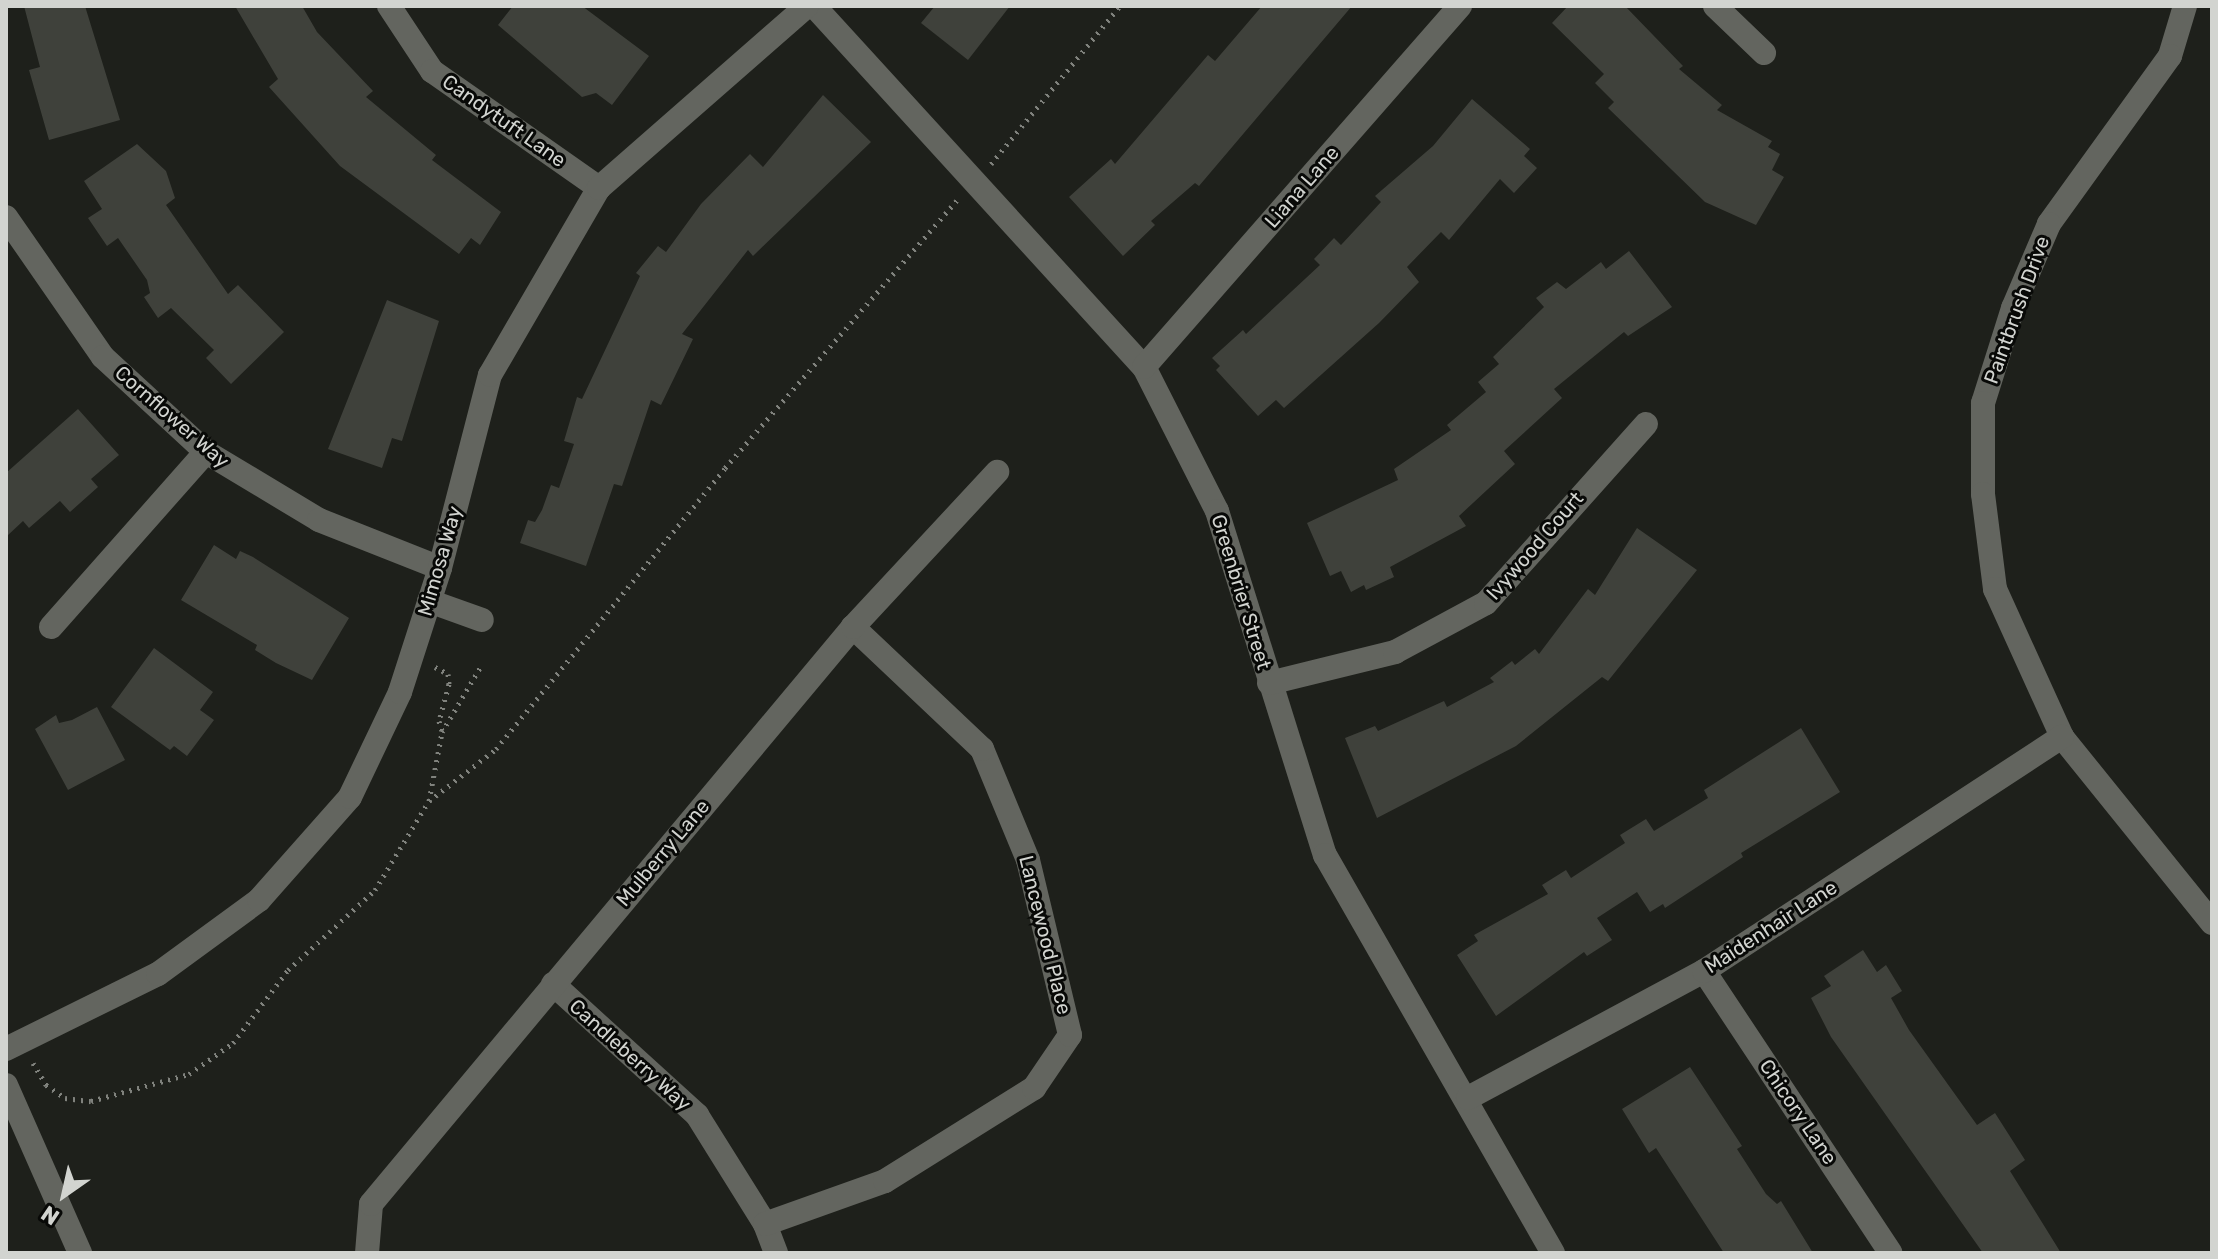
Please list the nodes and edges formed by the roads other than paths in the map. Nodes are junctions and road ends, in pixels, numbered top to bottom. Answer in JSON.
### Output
{"nodes":[{"id":1,"x":389,"y":6,"type":"edge"},
{"id":2,"x":807,"y":6,"type":"edge"},
{"id":3,"x":814,"y":6,"type":"edge"},
{"id":4,"x":1460,"y":6,"type":"edge"},
{"id":5,"x":1715,"y":6,"type":"edge"},
{"id":6,"x":2185,"y":6,"type":"edge"},
{"id":7,"x":1764,"y":53,"type":"dead end"},
{"id":8,"x":599,"y":188,"type":"junction"},
{"id":9,"x":6,"y":217,"type":"edge"},
{"id":10,"x":1144,"y":367,"type":"junction"},
{"id":11,"x":1646,"y":424,"type":"dead end"},
{"id":12,"x":206,"y":452,"type":"junction"},
{"id":13,"x":997,"y":472,"type":"dead end"},
{"id":14,"x":440,"y":568,"type":"junction"},
{"id":15,"x":429,"y":601,"type":"junction"},
{"id":16,"x":482,"y":620,"type":"dead end"},
{"id":17,"x":51,"y":627,"type":"dead end"},
{"id":18,"x":853,"y":627,"type":"junction"},
{"id":19,"x":1269,"y":683,"type":"junction"},
{"id":20,"x":2062,"y":737,"type":"junction"},
{"id":21,"x":2212,"y":923,"type":"edge"},
{"id":22,"x":1704,"y":971,"type":"junction"},
{"id":23,"x":553,"y":984,"type":"junction"},
{"id":24,"x":13,"y":1045,"type":"edge"},
{"id":25,"x":6,"y":1085,"type":"edge"},
{"id":26,"x":1468,"y":1098,"type":"junction"},
{"id":27,"x":765,"y":1224,"type":"junction"},
{"id":28,"x":80,"y":1253,"type":"edge"},
{"id":29,"x":367,"y":1253,"type":"edge"},
{"id":30,"x":776,"y":1253,"type":"edge"},
{"id":31,"x":1553,"y":1253,"type":"edge"},
{"id":32,"x":1891,"y":1253,"type":"edge"}],
"edges":[{"from":1,"to":8,"type":"street","name":"Candytuft Lane"},
{"from":2,"to":8,"type":"street","name":"Mimosa Way"},
{"from":3,"to":10,"type":"street","name":"Greenbrier Street"},
{"from":4,"to":10,"type":"street","name":"Liana Lane"},
{"from":5,"to":7,"type":"street"},
{"from":6,"to":20,"type":"street","name":"Paintbrush Drive"},
{"from":8,"to":14,"type":"street","name":"Mimosa Way"},
{"from":9,"to":12,"type":"street","name":"Cornflower Way"},
{"from":10,"to":19,"type":"street","name":"Greenbrier Street"},
{"from":11,"to":19,"type":"street","name":"Ivywood Court"},
{"from":12,"to":14,"type":"street","name":"Cornflower Way"},
{"from":12,"to":17,"type":"street"},
{"from":13,"to":18,"type":"street","name":"Mulberry Lane"},
{"from":14,"to":15,"type":"street","name":"Mimosa Way"},
{"from":15,"to":16,"type":"street"},
{"from":15,"to":24,"type":"street","name":"Mimosa Way"},
{"from":18,"to":23,"type":"street","name":"Mulberry Lane"},
{"from":18,"to":27,"type":"street","name":"Lancewood Place"},
{"from":19,"to":26,"type":"street","name":"Greenbrier Street"},
{"from":20,"to":21,"type":"street","name":"Paintbrush Drive"},
{"from":20,"to":22,"type":"street","name":"Maidenhair Lane"},
{"from":22,"to":26,"type":"street","name":"Maidenhair Lane"},
{"from":22,"to":32,"type":"street","name":"Chicory Lane"},
{"from":23,"to":27,"type":"street","name":"Candleberry Way"},
{"from":23,"to":29,"type":"street","name":"Mulberry Lane"},
{"from":25,"to":28,"type":"street"},
{"from":26,"to":31,"type":"street","name":"Greenbrier Street"},
{"from":27,"to":30,"type":"street","name":"Candleberry Way"}]}
